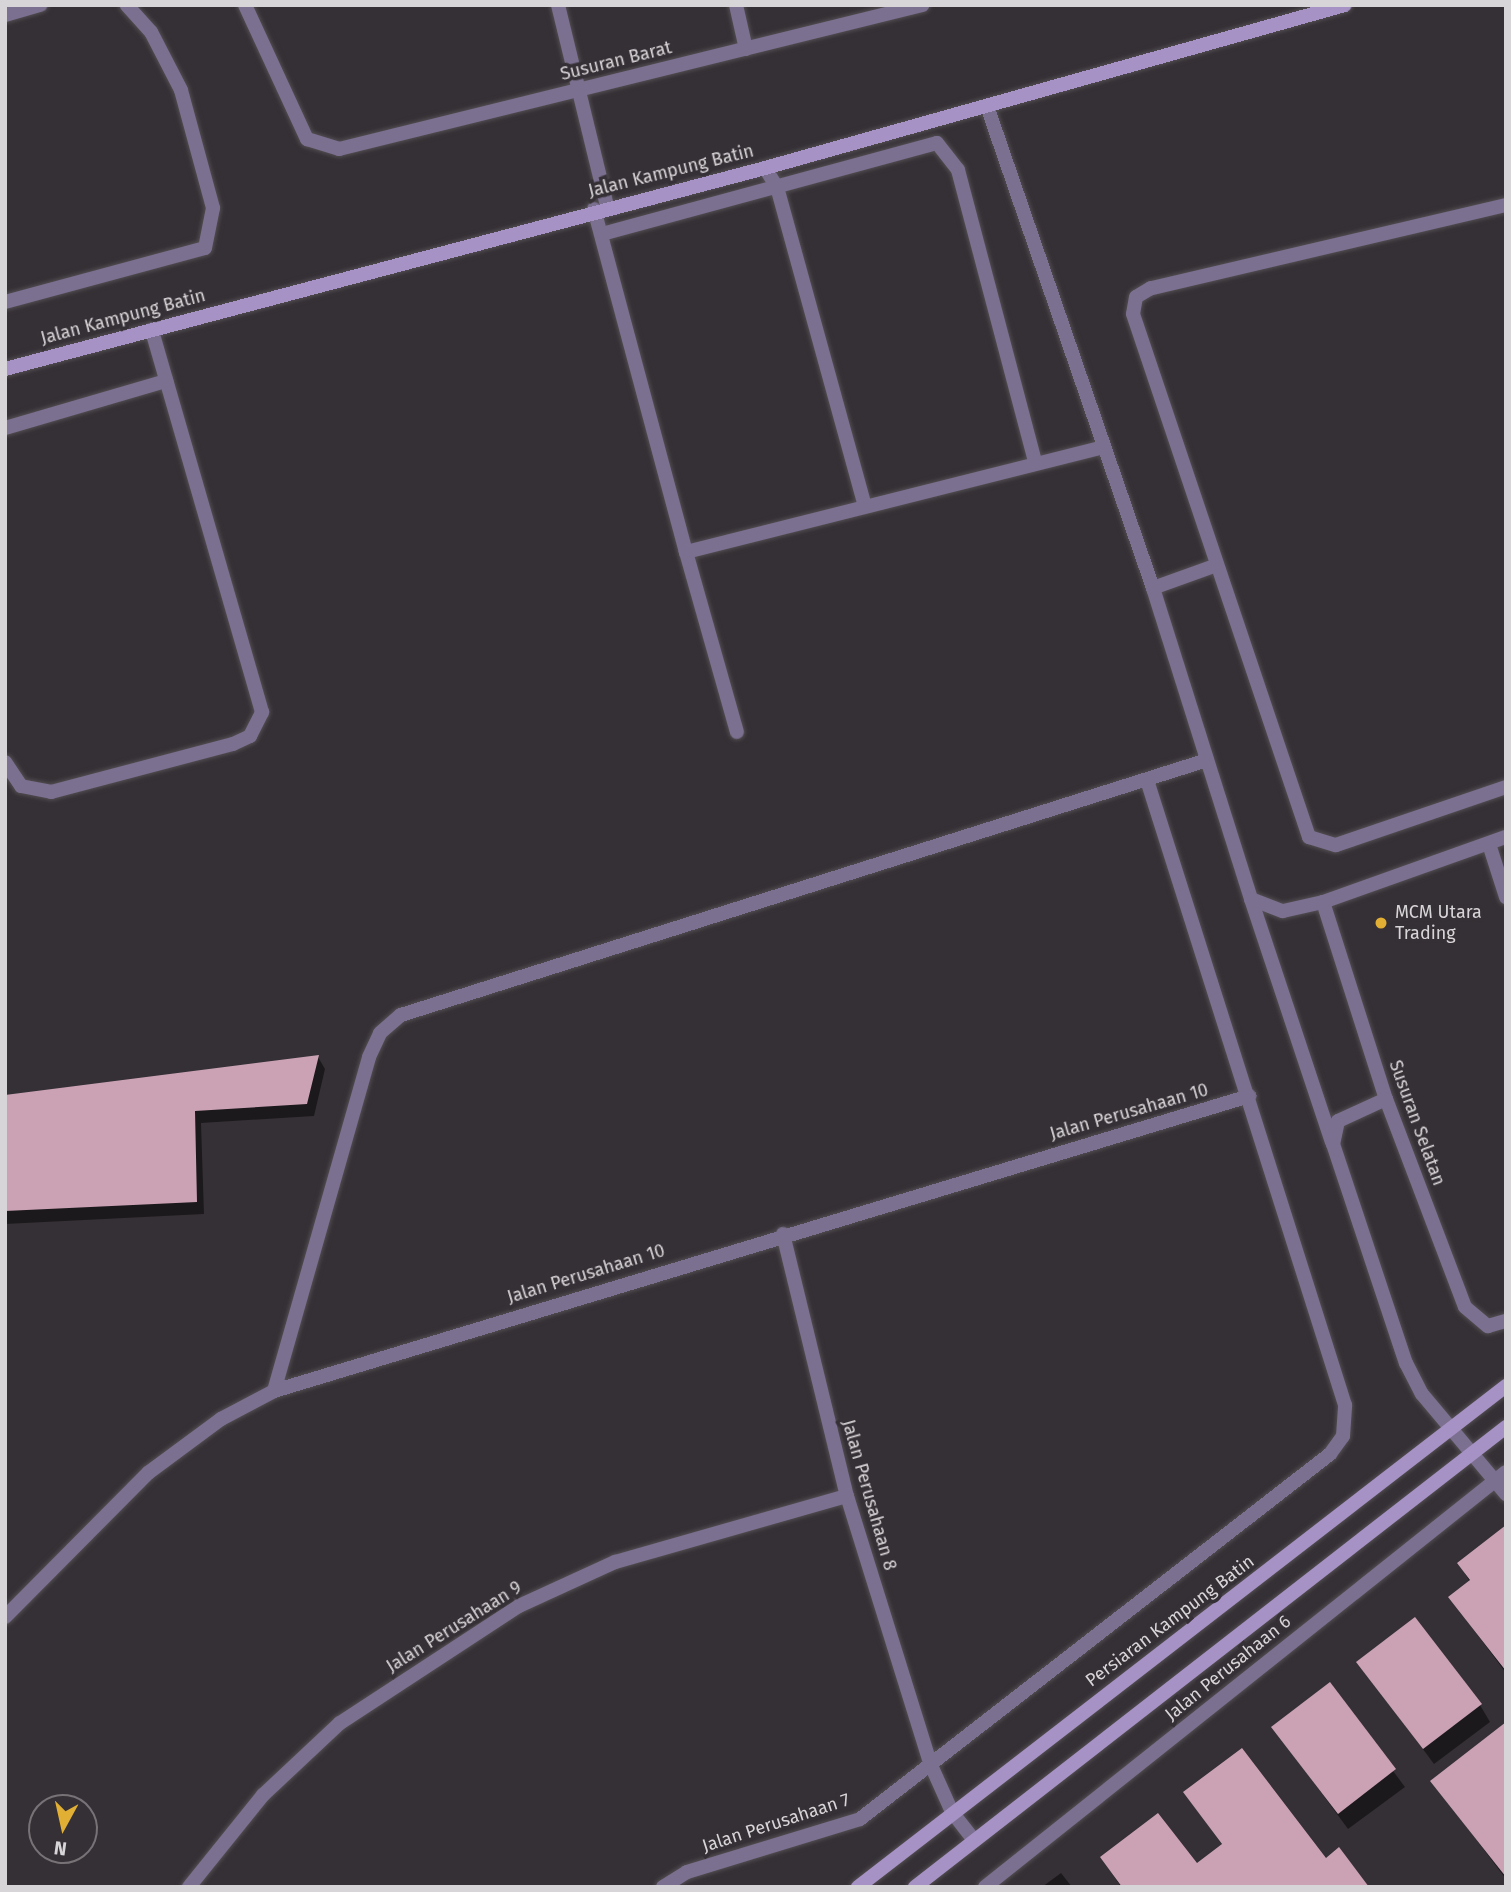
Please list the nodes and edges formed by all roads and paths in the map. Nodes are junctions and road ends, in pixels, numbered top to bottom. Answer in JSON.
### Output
{"nodes":[{"id":1,"x":41,"y":5,"type":"edge"},
{"id":2,"x":127,"y":5,"type":"edge"},
{"id":3,"x":245,"y":5,"type":"edge"},
{"id":4,"x":558,"y":5,"type":"edge"},
{"id":5,"x":736,"y":5,"type":"edge"},
{"id":6,"x":922,"y":5,"type":"edge"},
{"id":7,"x":1345,"y":5,"type":"edge"},
{"id":8,"x":5,"y":15,"type":"edge"},
{"id":9,"x":746,"y":49,"type":"junction"},
{"id":10,"x":577,"y":90,"type":"junction"},
{"id":11,"x":987,"y":106,"type":"junction"},
{"id":12,"x":765,"y":168,"type":"junction"},
{"id":13,"x":777,"y":187,"type":"junction"},
{"id":14,"x":1506,"y":205,"type":"edge"},
{"id":15,"x":600,"y":208,"type":"junction"},
{"id":16,"x":602,"y":234,"type":"junction"},
{"id":17,"x":5,"y":302,"type":"edge"},
{"id":18,"x":152,"y":330,"type":"junction"},
{"id":19,"x":5,"y":369,"type":"edge"},
{"id":20,"x":166,"y":381,"type":"junction"},
{"id":21,"x":5,"y":428,"type":"edge"},
{"id":22,"x":1103,"y":447,"type":"junction"},
{"id":23,"x":1035,"y":461,"type":"junction"},
{"id":24,"x":864,"y":503,"type":"junction"},
{"id":25,"x":686,"y":552,"type":"junction"},
{"id":26,"x":1214,"y":566,"type":"junction"},
{"id":27,"x":1153,"y":589,"type":"junction"},
{"id":28,"x":737,"y":732,"type":"dead end"},
{"id":29,"x":1204,"y":761,"type":"junction"},
{"id":30,"x":5,"y":762,"type":"edge"},
{"id":31,"x":1146,"y":780,"type":"junction"},
{"id":32,"x":1506,"y":787,"type":"edge"},
{"id":33,"x":1506,"y":838,"type":"edge"},
{"id":34,"x":1489,"y":844,"type":"junction"},
{"id":35,"x":1506,"y":897,"type":"edge"},
{"id":36,"x":1251,"y":899,"type":"junction"},
{"id":37,"x":1323,"y":902,"type":"junction"},
{"id":38,"x":1249,"y":1096,"type":"junction"},
{"id":39,"x":1386,"y":1099,"type":"junction"},
{"id":40,"x":1333,"y":1144,"type":"junction"},
{"id":41,"x":783,"y":1234,"type":"junction"},
{"id":42,"x":1506,"y":1321,"type":"edge"},
{"id":43,"x":1506,"y":1386,"type":"edge"},
{"id":44,"x":274,"y":1391,"type":"junction"},
{"id":45,"x":1506,"y":1427,"type":"edge"},
{"id":46,"x":1451,"y":1430,"type":"junction"},
{"id":47,"x":1472,"y":1454,"type":"junction"},
{"id":48,"x":1500,"y":1476,"type":"edge"},
{"id":49,"x":1506,"y":1493,"type":"edge"},
{"id":50,"x":847,"y":1496,"type":"junction"},
{"id":51,"x":5,"y":1617,"type":"edge"},
{"id":52,"x":930,"y":1763,"type":"junction"},
{"id":53,"x":952,"y":1812,"type":"junction"},
{"id":54,"x":974,"y":1840,"type":"junction"},
{"id":55,"x":189,"y":1887,"type":"edge"},
{"id":56,"x":663,"y":1887,"type":"edge"},
{"id":57,"x":858,"y":1887,"type":"edge"},
{"id":58,"x":915,"y":1887,"type":"edge"},
{"id":59,"x":985,"y":1887,"type":"edge"}],
"edges":[{"from":1,"to":8,"type":"street"},
{"from":2,"to":17,"type":"street"},
{"from":3,"to":10,"type":"street","name":"Susuran Barat"},
{"from":4,"to":10,"type":"street"},
{"from":5,"to":9,"type":"street"},
{"from":6,"to":9,"type":"street","name":"Susuran Barat"},
{"from":7,"to":11,"type":"street","name":"Jalan Kampung Batin"},
{"from":9,"to":10,"type":"street","name":"Susuran Barat"},
{"from":10,"to":15,"type":"street"},
{"from":11,"to":12,"type":"street","name":"Jalan Kampung Batin"},
{"from":11,"to":22,"type":"street"},
{"from":12,"to":13,"type":"street"},
{"from":12,"to":15,"type":"street","name":"Jalan Kampung Batin"},
{"from":13,"to":16,"type":"street"},
{"from":13,"to":23,"type":"street"},
{"from":13,"to":24,"type":"street"},
{"from":14,"to":26,"type":"street"},
{"from":15,"to":16,"type":"street"},
{"from":15,"to":18,"type":"street","name":"Jalan Kampung Batin"},
{"from":16,"to":25,"type":"street"},
{"from":18,"to":19,"type":"street","name":"Jalan Kampung Batin"},
{"from":18,"to":20,"type":"street"},
{"from":20,"to":21,"type":"street"},
{"from":20,"to":30,"type":"street"},
{"from":22,"to":23,"type":"street"},
{"from":22,"to":27,"type":"street"},
{"from":23,"to":24,"type":"street"},
{"from":24,"to":25,"type":"street"},
{"from":25,"to":28,"type":"street"},
{"from":26,"to":27,"type":"street"},
{"from":26,"to":32,"type":"street"},
{"from":27,"to":29,"type":"street"},
{"from":29,"to":31,"type":"street"},
{"from":29,"to":36,"type":"street"},
{"from":31,"to":38,"type":"street","name":"Jalan Perusahaan 7"},
{"from":31,"to":44,"type":"street"},
{"from":33,"to":34,"type":"street"},
{"from":34,"to":35,"type":"street"},
{"from":34,"to":37,"type":"street"},
{"from":36,"to":37,"type":"street"},
{"from":36,"to":40,"type":"street"},
{"from":37,"to":39,"type":"street","name":"Susuran Selatan"},
{"from":38,"to":41,"type":"street","name":"Jalan Perusahaan 10"},
{"from":38,"to":52,"type":"street","name":"Jalan Perusahaan 7"},
{"from":39,"to":40,"type":"street"},
{"from":39,"to":42,"type":"street","name":"Susuran Selatan"},
{"from":40,"to":46,"type":"street"},
{"from":41,"to":44,"type":"street","name":"Jalan Perusahaan 10"},
{"from":41,"to":50,"type":"street","name":"Jalan Perusahaan 8"},
{"from":43,"to":46,"type":"street","name":"Persiaran Kampung Batin"},
{"from":44,"to":51,"type":"street","name":"Jalan Perusahaan 10"},
{"from":45,"to":47,"type":"street"},
{"from":46,"to":47,"type":"street"},
{"from":46,"to":53,"type":"street","name":"Persiaran Kampung Batin"},
{"from":47,"to":48,"type":"street"},
{"from":47,"to":54,"type":"street"},
{"from":48,"to":49,"type":"street"},
{"from":48,"to":59,"type":"street","name":"Jalan Perusahaan 6"},
{"from":50,"to":52,"type":"street","name":"Jalan Perusahaan 8"},
{"from":50,"to":55,"type":"street","name":"Jalan Perusahaan 9"},
{"from":52,"to":53,"type":"street","name":"Jalan Perusahaan 8"},
{"from":52,"to":56,"type":"street","name":"Jalan Perusahaan 7"},
{"from":53,"to":54,"type":"street","name":"Jalan Perusahaan 8"},
{"from":53,"to":57,"type":"street","name":"Persiaran Kampung Batin"},
{"from":54,"to":58,"type":"street"}]}
